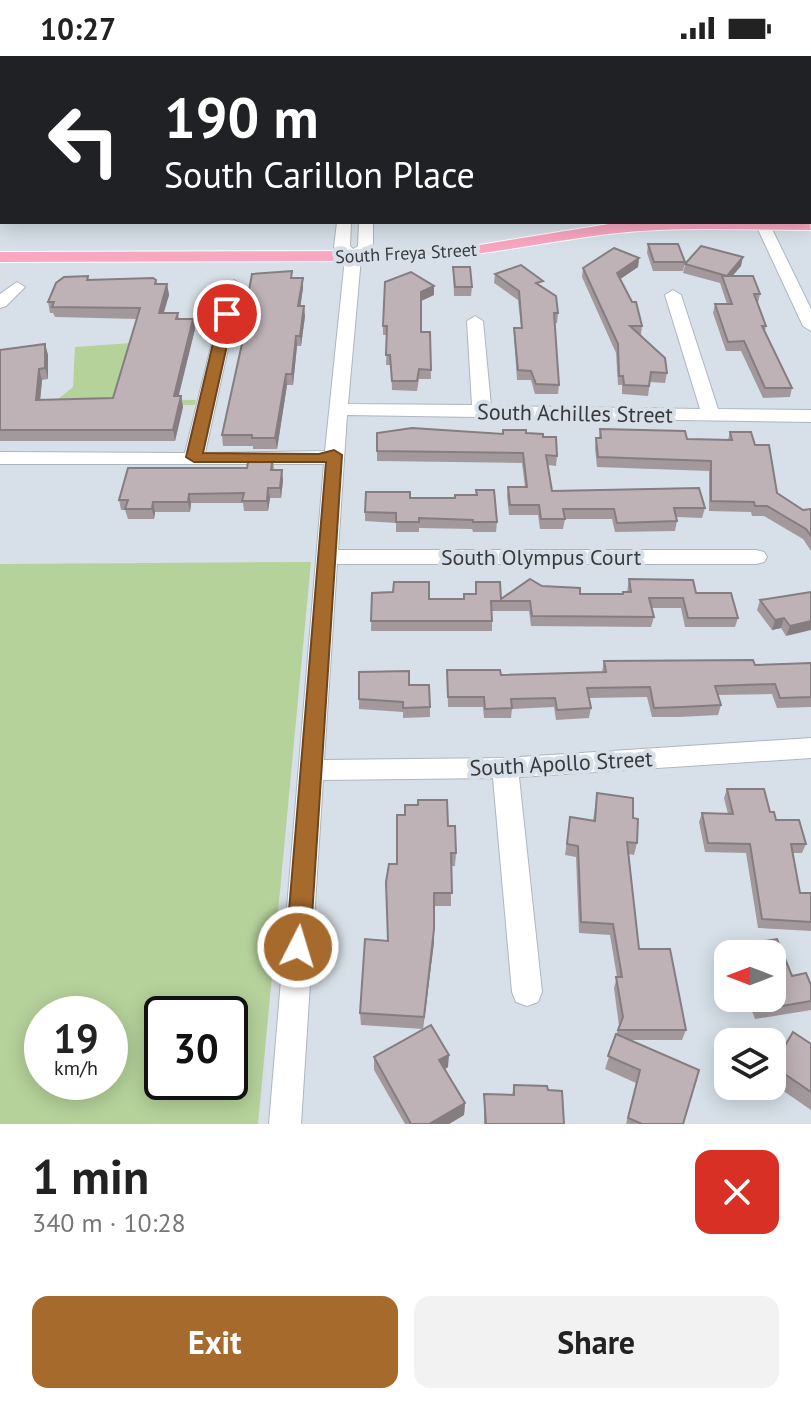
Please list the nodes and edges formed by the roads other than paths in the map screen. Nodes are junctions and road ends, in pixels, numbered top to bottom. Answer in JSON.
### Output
{"nodes":[{"id":1,"x":344,"y":224,"type":"edge"},
{"id":2,"x":366,"y":224,"type":"edge"},
{"id":3,"x":763,"y":225,"type":"junction"},
{"id":4,"x":811,"y":225,"type":"edge"},
{"id":5,"x":0,"y":257,"type":"edge"},
{"id":6,"x":353,"y":257,"type":"junction"},
{"id":7,"x":234,"y":285,"type":"dead end"},
{"id":8,"x":17,"y":287,"type":"dead end"},
{"id":9,"x":673,"y":295,"type":"dead end"},
{"id":10,"x":0,"y":303,"type":"edge"},
{"id":11,"x":475,"y":321,"type":"dead end"},
{"id":12,"x":811,"y":326,"type":"edge"},
{"id":13,"x":339,"y":409,"type":"junction"},
{"id":14,"x":482,"y":412,"type":"junction"},
{"id":15,"x":711,"y":415,"type":"junction"},
{"id":16,"x":811,"y":416,"type":"edge"},
{"id":17,"x":334,"y":455,"type":"junction"},
{"id":18,"x":194,"y":457,"type":"junction"},
{"id":19,"x":0,"y":458,"type":"edge"},
{"id":20,"x":326,"y":557,"type":"junction"},
{"id":21,"x":756,"y":557,"type":"dead end"},
{"id":22,"x":811,"y":748,"type":"edge"},
{"id":23,"x":505,"y":768,"type":"junction"},
{"id":24,"x":312,"y":770,"type":"junction"},
{"id":25,"x":527,"y":992,"type":"dead end"},
{"id":26,"x":285,"y":1124,"type":"edge"}],
"edges":[{"from":1,"to":6,"type":"street"},
{"from":2,"to":6,"type":"street"},
{"from":3,"to":4,"type":"main road","name":"South Freya Street"},
{"from":3,"to":6,"type":"main road","name":"South Freya Street"},
{"from":3,"to":12,"type":"street"},
{"from":5,"to":6,"type":"main road","name":"South Freya Street"},
{"from":6,"to":13,"type":"street"},
{"from":7,"to":18,"type":"street"},
{"from":8,"to":10,"type":"street"},
{"from":9,"to":15,"type":"street"},
{"from":11,"to":14,"type":"street"},
{"from":13,"to":14,"type":"street","name":"South Achilles Street"},
{"from":13,"to":17,"type":"street"},
{"from":14,"to":15,"type":"street","name":"South Achilles Street"},
{"from":15,"to":16,"type":"street","name":"South Achilles Street"},
{"from":17,"to":18,"type":"street"},
{"from":17,"to":20,"type":"street"},
{"from":18,"to":19,"type":"street"},
{"from":20,"to":21,"type":"street","name":"South Olympus Court"},
{"from":20,"to":24,"type":"street"},
{"from":22,"to":23,"type":"street","name":"South Apollo Street"},
{"from":23,"to":24,"type":"street","name":"South Apollo Street"},
{"from":23,"to":25,"type":"street"},
{"from":24,"to":26,"type":"street"}]}
